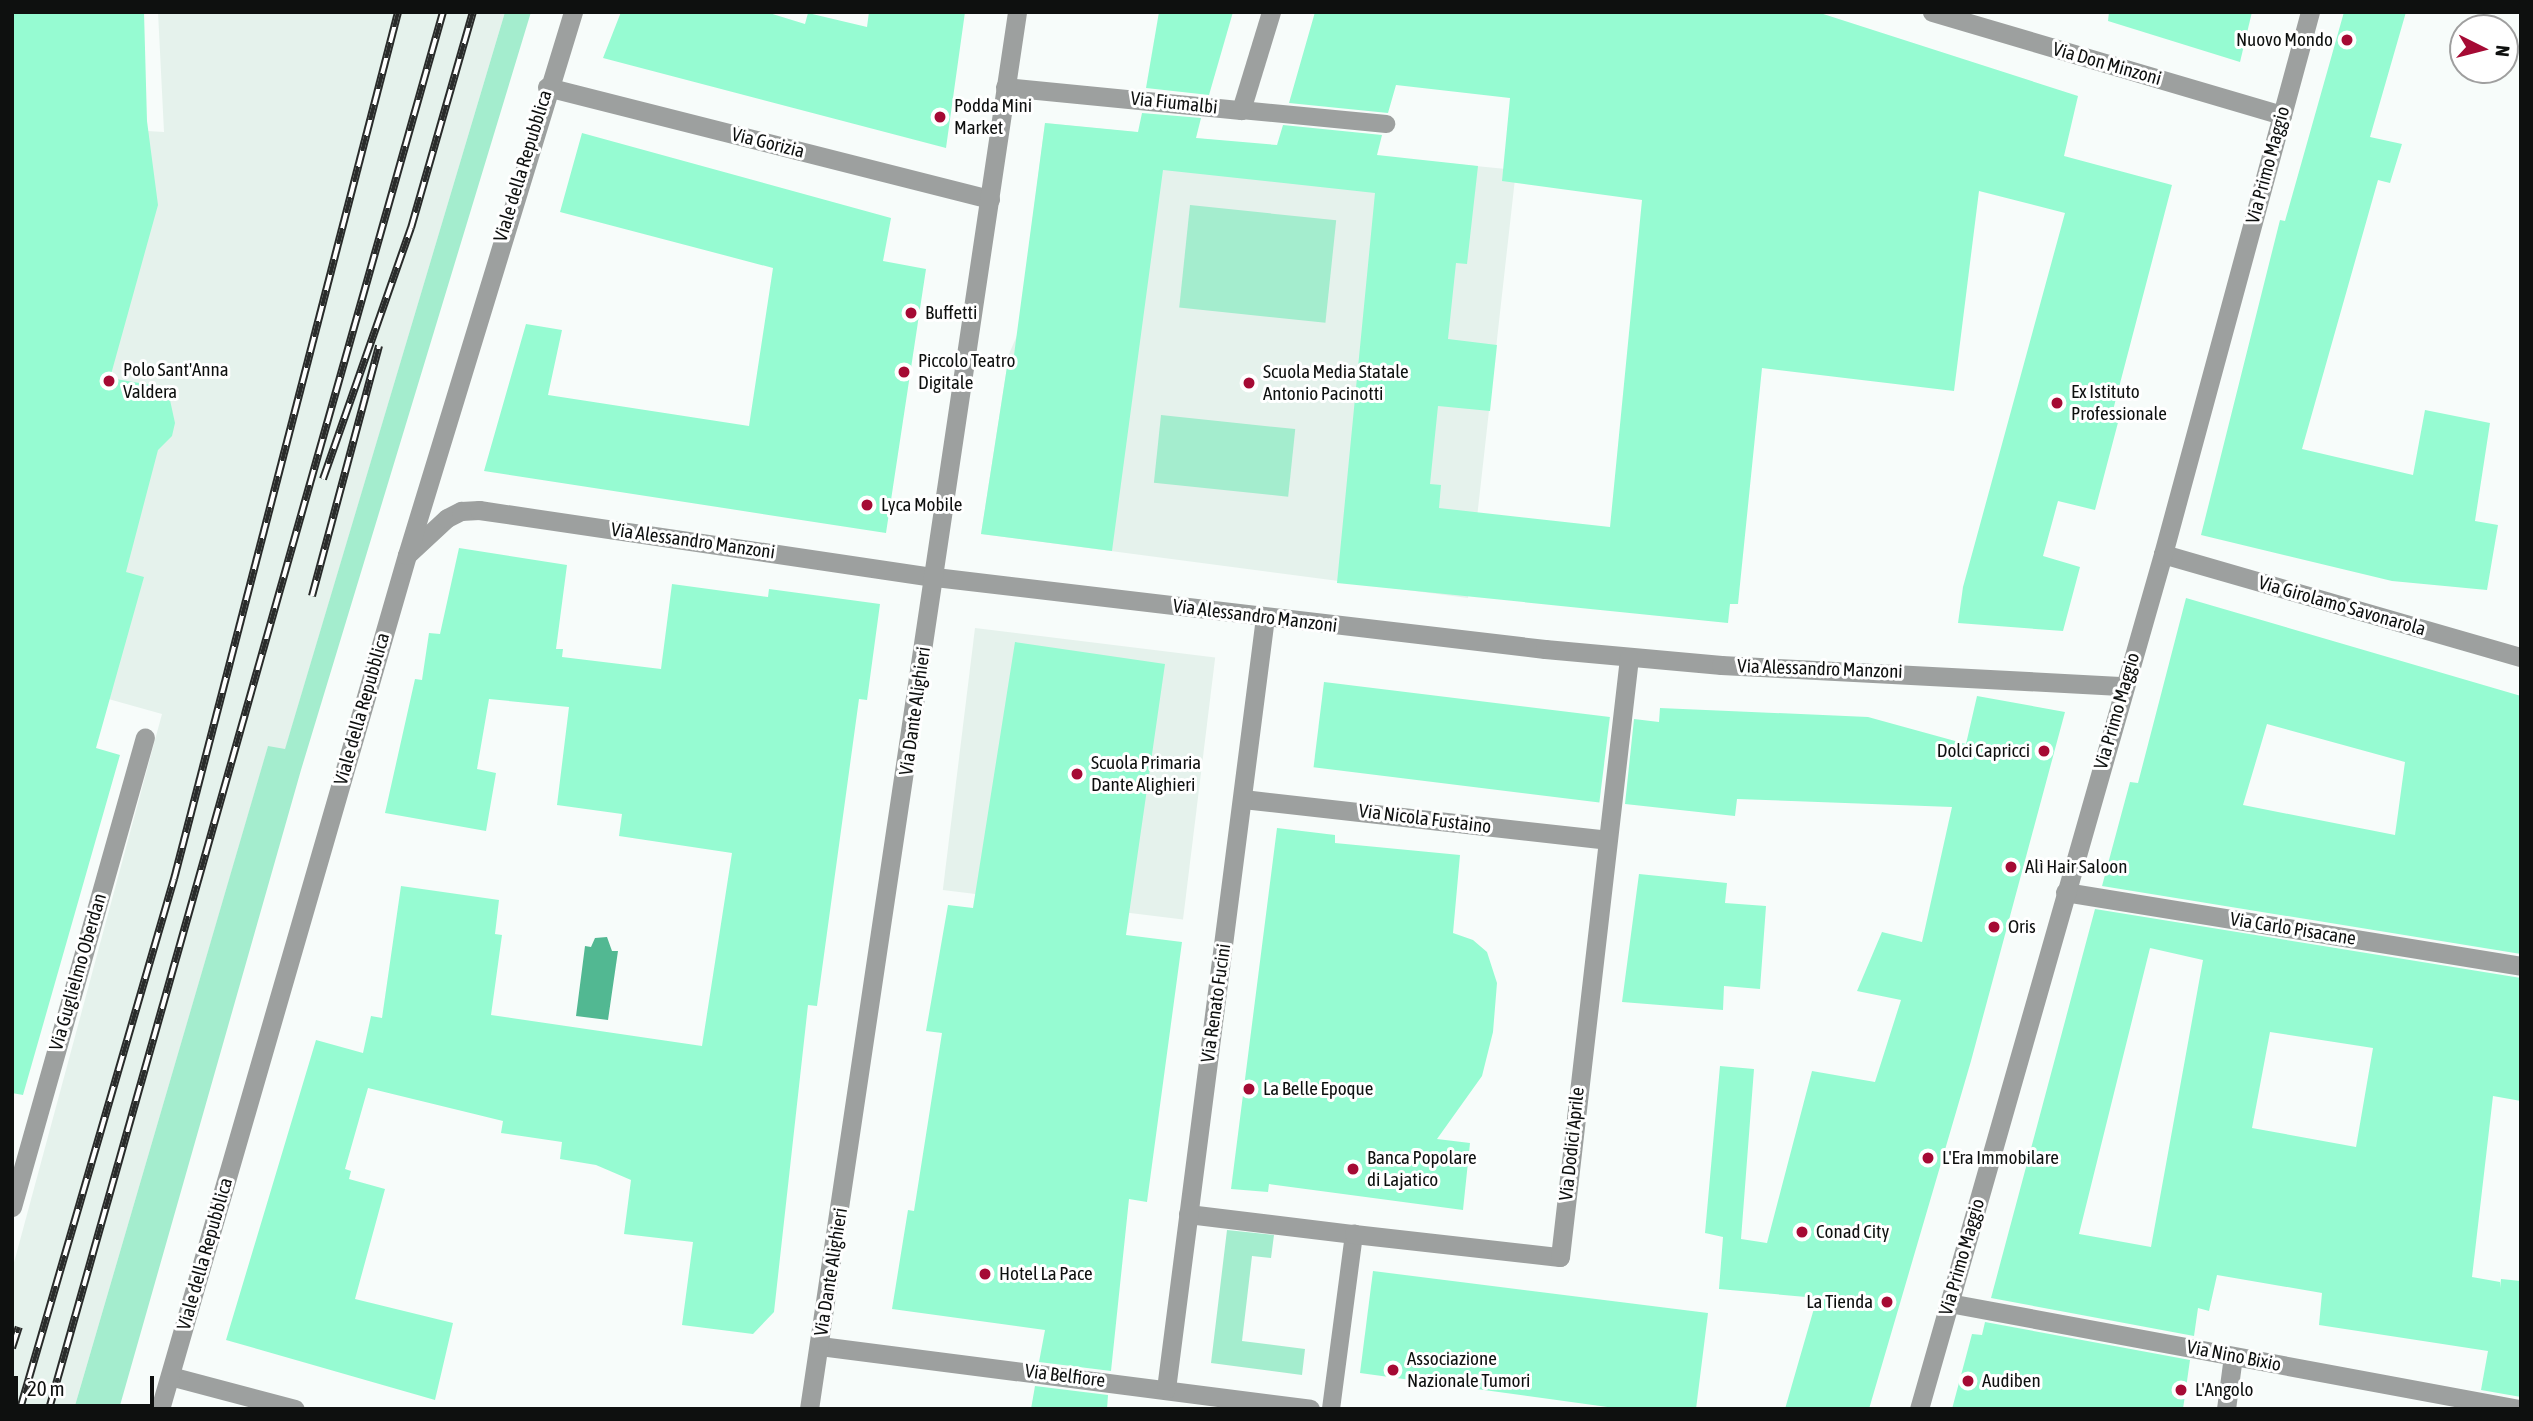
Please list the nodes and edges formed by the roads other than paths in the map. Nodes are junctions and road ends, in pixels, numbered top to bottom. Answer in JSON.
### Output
{"nodes":[{"id":1,"x":573,"y":12,"type":"edge"},
{"id":2,"x":1017,"y":12,"type":"edge"},
{"id":3,"x":1271,"y":12,"type":"edge"},
{"id":4,"x":1931,"y":12,"type":"edge"},
{"id":5,"x":2310,"y":12,"type":"edge"},
{"id":6,"x":547,"y":87,"type":"junction"},
{"id":7,"x":1005,"y":87,"type":"junction"},
{"id":8,"x":1241,"y":110,"type":"junction"},
{"id":9,"x":2282,"y":114,"type":"junction"},
{"id":10,"x":1386,"y":124,"type":"dead end"},
{"id":11,"x":990,"y":199,"type":"junction"},
{"id":12,"x":2163,"y":554,"type":"junction"},
{"id":13,"x":407,"y":555,"type":"junction"},
{"id":14,"x":935,"y":577,"type":"junction"},
{"id":15,"x":1265,"y":617,"type":"junction"},
{"id":16,"x":2521,"y":657,"type":"edge"},
{"id":17,"x":1629,"y":658,"type":"junction"},
{"id":18,"x":2124,"y":686,"type":"junction"},
{"id":19,"x":145,"y":737,"type":"dead end"},
{"id":20,"x":1243,"y":799,"type":"junction"},
{"id":21,"x":1606,"y":840,"type":"junction"},
{"id":22,"x":2064,"y":892,"type":"junction"},
{"id":23,"x":2521,"y":966,"type":"edge"},
{"id":24,"x":12,"y":1207,"type":"edge"},
{"id":25,"x":1188,"y":1214,"type":"junction"},
{"id":26,"x":1354,"y":1234,"type":"junction"},
{"id":27,"x":1949,"y":1303,"type":"junction"},
{"id":28,"x":820,"y":1346,"type":"junction"},
{"id":29,"x":2233,"y":1356,"type":"junction"},
{"id":30,"x":170,"y":1376,"type":"junction"},
{"id":31,"x":1166,"y":1389,"type":"junction"},
{"id":32,"x":160,"y":1409,"type":"edge"},
{"id":33,"x":295,"y":1409,"type":"edge"},
{"id":34,"x":809,"y":1409,"type":"edge"},
{"id":35,"x":1310,"y":1409,"type":"edge"},
{"id":36,"x":1331,"y":1409,"type":"edge"},
{"id":37,"x":1919,"y":1409,"type":"edge"},
{"id":38,"x":2226,"y":1409,"type":"edge"},
{"id":39,"x":2519,"y":1409,"type":"edge"}],
"edges":[{"from":1,"to":6,"type":"street","name":"Viale della Repubblica"},
{"from":2,"to":7,"type":"street","name":"Via Dante Alighieri"},
{"from":3,"to":8,"type":"street","name":"Via Fiumalbi"},
{"from":4,"to":9,"type":"street","name":"Via Don Minzoni"},
{"from":5,"to":9,"type":"street","name":"Via Primo Maggio"},
{"from":6,"to":11,"type":"street","name":"Via Gorizia"},
{"from":6,"to":13,"type":"street","name":"Viale della Repubblica"},
{"from":7,"to":8,"type":"street","name":"Via Fiumalbi"},
{"from":7,"to":11,"type":"street","name":"Via Dante Alighieri"},
{"from":8,"to":10,"type":"lane"},
{"from":9,"to":12,"type":"street","name":"Via Primo Maggio"},
{"from":11,"to":14,"type":"street","name":"Via Dante Alighieri"},
{"from":12,"to":16,"type":"street","name":"Via Girolamo Savonarola"},
{"from":12,"to":18,"type":"street","name":"Via Primo Maggio"},
{"from":13,"to":14,"type":"street","name":"Via Alessandro Manzoni"},
{"from":13,"to":30,"type":"street","name":"Viale della Repubblica"},
{"from":14,"to":15,"type":"street","name":"Via Alessandro Manzoni"},
{"from":14,"to":28,"type":"street","name":"Via Dante Alighieri"},
{"from":15,"to":17,"type":"street","name":"Via Alessandro Manzoni"},
{"from":15,"to":20,"type":"street","name":"Via Renato Fucini"},
{"from":17,"to":18,"type":"street","name":"Via Alessandro Manzoni"},
{"from":17,"to":21,"type":"street","name":"Via Dodici Aprile"},
{"from":18,"to":22,"type":"street","name":"Via Primo Maggio"},
{"from":19,"to":24,"type":"street","name":"Via Guglielmo Oberdan"},
{"from":20,"to":21,"type":"street","name":"Via Nicola Fustaino"},
{"from":20,"to":25,"type":"street","name":"Via Renato Fucini"},
{"from":21,"to":26,"type":"street","name":"Via Dodici Aprile"},
{"from":22,"to":23,"type":"street","name":"Via Carlo Pisacane"},
{"from":22,"to":27,"type":"street","name":"Via Primo Maggio"},
{"from":25,"to":26,"type":"street","name":"Via Dodici Aprile"},
{"from":25,"to":31,"type":"street","name":"Via Renato Fucini"},
{"from":26,"to":36,"type":"lane"},
{"from":27,"to":29,"type":"street","name":"Via Nino Bixio"},
{"from":27,"to":37,"type":"street","name":"Via Primo Maggio"},
{"from":28,"to":31,"type":"street","name":"Via Belfiore"},
{"from":28,"to":34,"type":"street","name":"Via Dante Alighieri"},
{"from":29,"to":38,"type":"street"},
{"from":29,"to":39,"type":"street","name":"Via Nino Bixio"},
{"from":30,"to":32,"type":"street","name":"Viale della Repubblica"},
{"from":30,"to":33,"type":"street"},
{"from":31,"to":35,"type":"street","name":"Via Belfiore"}]}
